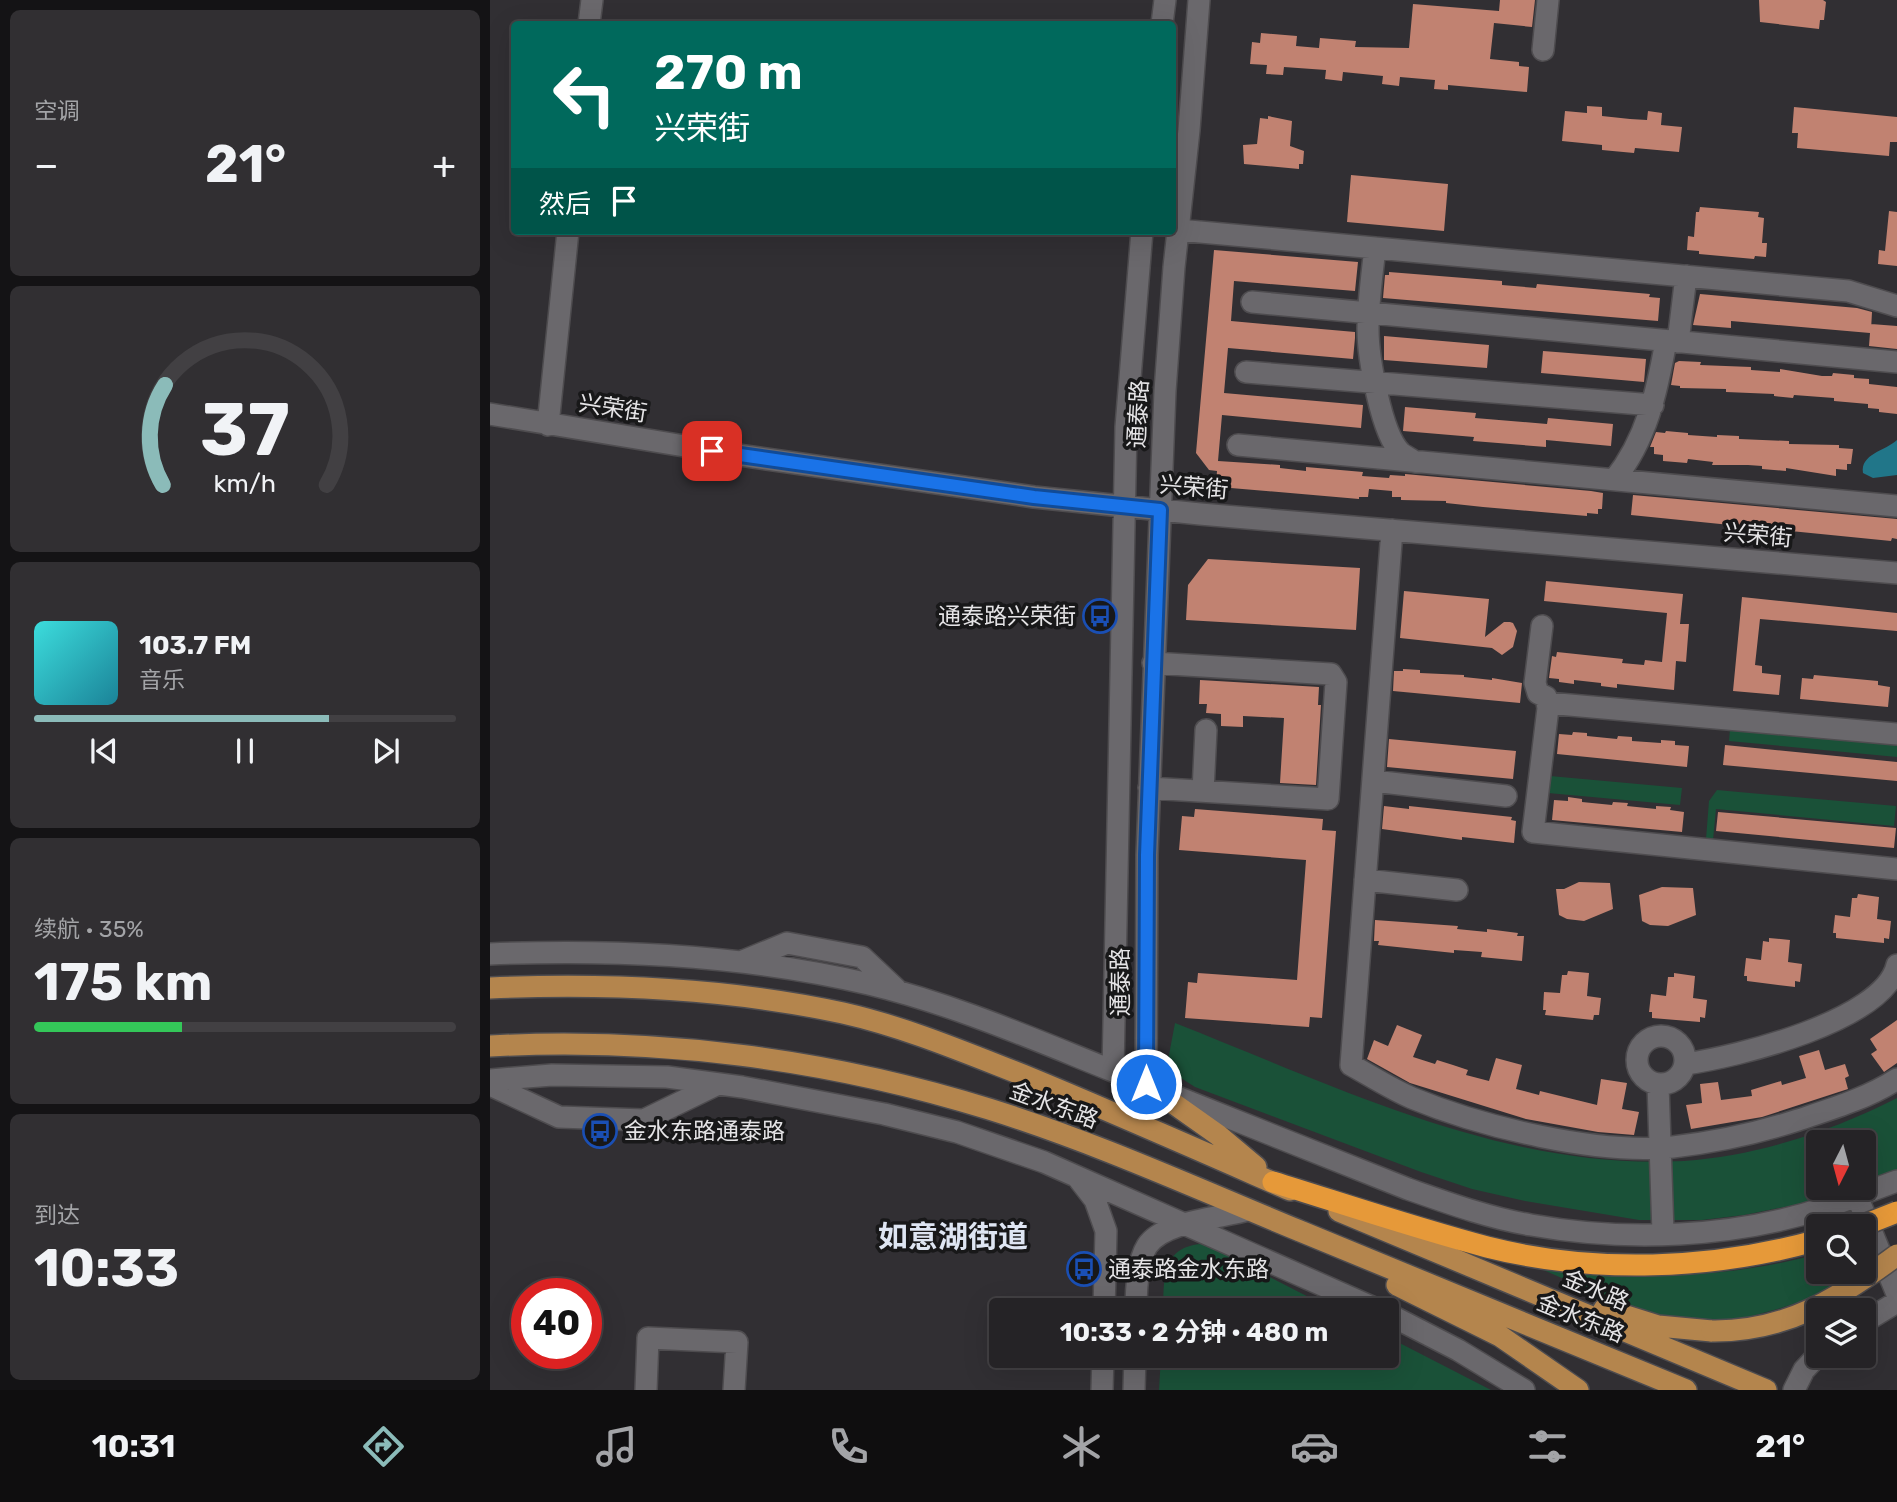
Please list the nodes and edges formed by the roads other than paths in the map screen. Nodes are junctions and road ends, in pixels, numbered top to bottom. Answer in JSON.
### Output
{"nodes":[{"id":1,"x":592,"y":0,"type":"edge"},
{"id":2,"x":1164,"y":0,"type":"edge"},
{"id":3,"x":1199,"y":0,"type":"edge"},
{"id":4,"x":1548,"y":0,"type":"edge"},
{"id":5,"x":589,"y":21,"type":"edge"},
{"id":6,"x":1162,"y":21,"type":"edge"},
{"id":7,"x":1543,"y":50,"type":"dead end"},
{"id":8,"x":1178,"y":230,"type":"junction"},
{"id":9,"x":568,"y":235,"type":"edge"},
{"id":10,"x":1142,"y":235,"type":"edge"},
{"id":11,"x":1375,"y":248,"type":"junction"},
{"id":12,"x":1686,"y":276,"type":"junction"},
{"id":13,"x":1252,"y":302,"type":"dead end"},
{"id":14,"x":1897,"y":306,"type":"edge"},
{"id":15,"x":1369,"y":313,"type":"junction"},
{"id":16,"x":1672,"y":341,"type":"junction"},
{"id":17,"x":1897,"y":362,"type":"edge"},
{"id":18,"x":1246,"y":372,"type":"dead end"},
{"id":19,"x":1376,"y":383,"type":"junction"},
{"id":20,"x":1653,"y":405,"type":"junction"},
{"id":21,"x":490,"y":414,"type":"edge"},
{"id":22,"x":548,"y":425,"type":"junction"},
{"id":23,"x":1238,"y":445,"type":"dead end"},
{"id":24,"x":1415,"y":462,"type":"junction"},
{"id":25,"x":1614,"y":480,"type":"junction"},
{"id":26,"x":1124,"y":506,"type":"junction"},
{"id":27,"x":1897,"y":506,"type":"edge"},
{"id":28,"x":1160,"y":510,"type":"junction"},
{"id":29,"x":1392,"y":530,"type":"junction"},
{"id":30,"x":1897,"y":573,"type":"edge"},
{"id":31,"x":1542,"y":626,"type":"dead end"},
{"id":32,"x":1153,"y":663,"type":"junction"},
{"id":33,"x":1547,"y":703,"type":"junction"},
{"id":34,"x":1206,"y":730,"type":"dead end"},
{"id":35,"x":1897,"y":734,"type":"edge"},
{"id":36,"x":1373,"y":781,"type":"junction"},
{"id":37,"x":1149,"y":788,"type":"junction"},
{"id":38,"x":1203,"y":791,"type":"junction"},
{"id":39,"x":1506,"y":796,"type":"dead end"},
{"id":40,"x":1897,"y":869,"type":"edge"},
{"id":41,"x":1365,"y":880,"type":"junction"},
{"id":42,"x":1457,"y":890,"type":"dead end"},
{"id":43,"x":490,"y":954,"type":"edge"},
{"id":44,"x":1897,"y":965,"type":"edge"},
{"id":45,"x":490,"y":988,"type":"edge"},
{"id":46,"x":490,"y":1046,"type":"edge"},
{"id":47,"x":1685,"y":1064,"type":"junction"},
{"id":48,"x":1113,"y":1071,"type":"junction"},
{"id":49,"x":1897,"y":1079,"type":"edge"},
{"id":50,"x":490,"y":1080,"type":"edge"},
{"id":51,"x":718,"y":1084,"type":"junction"},
{"id":52,"x":1146,"y":1084,"type":"junction"},
{"id":53,"x":1658,"y":1084,"type":"junction"},
{"id":54,"x":490,"y":1085,"type":"edge"},
{"id":55,"x":1660,"y":1147,"type":"junction"},
{"id":56,"x":1077,"y":1176,"type":"junction"},
{"id":57,"x":1897,"y":1181,"type":"edge"},
{"id":58,"x":1273,"y":1182,"type":"junction"},
{"id":59,"x":1876,"y":1189,"type":"edge"},
{"id":60,"x":1846,"y":1200,"type":"edge"},
{"id":61,"x":1859,"y":1200,"type":"edge"},
{"id":62,"x":1248,"y":1210,"type":"junction"},
{"id":63,"x":1897,"y":1212,"type":"edge"},
{"id":64,"x":1876,"y":1221,"type":"edge"},
{"id":65,"x":1184,"y":1224,"type":"junction"},
{"id":66,"x":1662,"y":1233,"type":"junction"},
{"id":67,"x":1806,"y":1243,"type":"edge"},
{"id":68,"x":1897,"y":1255,"type":"edge"},
{"id":69,"x":1495,"y":1276,"type":"junction"},
{"id":70,"x":1897,"y":1294,"type":"edge"},
{"id":71,"x":1104,"y":1298,"type":"edge"},
{"id":72,"x":1136,"y":1298,"type":"edge"},
{"id":73,"x":1352,"y":1298,"type":"edge"},
{"id":74,"x":1897,"y":1302,"type":"edge"},
{"id":75,"x":1876,"y":1315,"type":"edge"},
{"id":76,"x":1399,"y":1320,"type":"edge"},
{"id":77,"x":1103,"y":1368,"type":"edge"},
{"id":78,"x":1135,"y":1368,"type":"edge"},
{"id":79,"x":1806,"y":1368,"type":"edge"},
{"id":80,"x":1820,"y":1368,"type":"edge"},
{"id":81,"x":646,"y":1390,"type":"edge"},
{"id":82,"x":734,"y":1390,"type":"edge"},
{"id":83,"x":1102,"y":1390,"type":"edge"},
{"id":84,"x":1134,"y":1390,"type":"edge"},
{"id":85,"x":1524,"y":1390,"type":"edge"},
{"id":86,"x":1578,"y":1390,"type":"edge"},
{"id":87,"x":1686,"y":1390,"type":"edge"},
{"id":88,"x":1766,"y":1390,"type":"edge"},
{"id":89,"x":1794,"y":1390,"type":"edge"},
{"id":90,"x":1810,"y":1390,"type":"edge"}],
"edges":[{"from":1,"to":5,"type":"street"},
{"from":2,"to":6,"type":"street"},
{"from":3,"to":8,"type":"street","name":"通泰路"},
{"from":4,"to":7,"type":"street"},
{"from":8,"to":11,"type":"street"},
{"from":8,"to":28,"type":"street","name":"通泰路"},
{"from":9,"to":22,"type":"street"},
{"from":10,"to":26,"type":"street","name":"通泰路"},
{"from":11,"to":12,"type":"street"},
{"from":11,"to":15,"type":"street"},
{"from":12,"to":14,"type":"street"},
{"from":12,"to":16,"type":"street"},
{"from":13,"to":15,"type":"street"},
{"from":15,"to":16,"type":"street"},
{"from":15,"to":19,"type":"street"},
{"from":16,"to":17,"type":"street"},
{"from":16,"to":20,"type":"street"},
{"from":18,"to":19,"type":"street"},
{"from":19,"to":20,"type":"street"},
{"from":19,"to":24,"type":"street"},
{"from":20,"to":25,"type":"street"},
{"from":21,"to":22,"type":"street","name":"兴荣街"},
{"from":22,"to":26,"type":"street","name":"兴荣街"},
{"from":23,"to":24,"type":"street"},
{"from":24,"to":25,"type":"street"},
{"from":25,"to":27,"type":"street"},
{"from":26,"to":28,"type":"street","name":"兴荣街"},
{"from":26,"to":48,"type":"street","name":"通泰路"},
{"from":28,"to":29,"type":"street","name":"兴荣街"},
{"from":28,"to":32,"type":"street","name":"通泰路"},
{"from":29,"to":30,"type":"street","name":"兴荣街"},
{"from":29,"to":36,"type":"street"},
{"from":31,"to":33,"type":"street"},
{"from":32,"to":37,"type":"street","name":"通泰路"},
{"from":32,"to":38,"type":"street"},
{"from":33,"to":35,"type":"street"},
{"from":33,"to":40,"type":"street"},
{"from":34,"to":38,"type":"street"},
{"from":36,"to":39,"type":"street"},
{"from":36,"to":41,"type":"street"},
{"from":37,"to":38,"type":"street"},
{"from":37,"to":52,"type":"street","name":"通泰路"},
{"from":41,"to":42,"type":"street"},
{"from":41,"to":55,"type":"street"},
{"from":43,"to":48,"type":"street"},
{"from":44,"to":47,"type":"street"},
{"from":45,"to":58,"type":"main road","name":"金水东路"},
{"from":46,"to":62,"type":"main road","name":"金水东路"},
{"from":47,"to":53,"type":"street"},
{"from":47,"to":53,"type":"street"},
{"from":48,"to":52,"type":"street"},
{"from":49,"to":55,"type":"street"},
{"from":50,"to":51,"type":"street"},
{"from":51,"to":54,"type":"street"},
{"from":51,"to":56,"type":"street"},
{"from":52,"to":58,"type":"main road"},
{"from":52,"to":66,"type":"street"},
{"from":53,"to":55,"type":"street"},
{"from":55,"to":66,"type":"street"},
{"from":56,"to":65,"type":"street"},
{"from":56,"to":71,"type":"street"},
{"from":57,"to":59,"type":"street"},
{"from":58,"to":67,"type":"highway"},
{"from":58,"to":69,"type":"main road","name":"金水东路"},
{"from":60,"to":66,"type":"street"},
{"from":61,"to":70,"type":"street"},
{"from":62,"to":65,"type":"street"},
{"from":62,"to":86,"type":"main road"},
{"from":62,"to":87,"type":"main road","name":"金水东路"},
{"from":63,"to":64,"type":"highway","bridge":true},
{"from":65,"to":72,"type":"street"},
{"from":65,"to":73,"type":"street"},
{"from":68,"to":69,"type":"main road","bridge":true},
{"from":69,"to":88,"type":"main road","name":"金水路"},
{"from":74,"to":75,"type":"street"},
{"from":76,"to":85,"type":"street"},
{"from":77,"to":83,"type":"street"},
{"from":78,"to":84,"type":"street"},
{"from":79,"to":89,"type":"street"},
{"from":80,"to":90,"type":"street"},
{"from":81,"to":82,"type":"street"}]}
